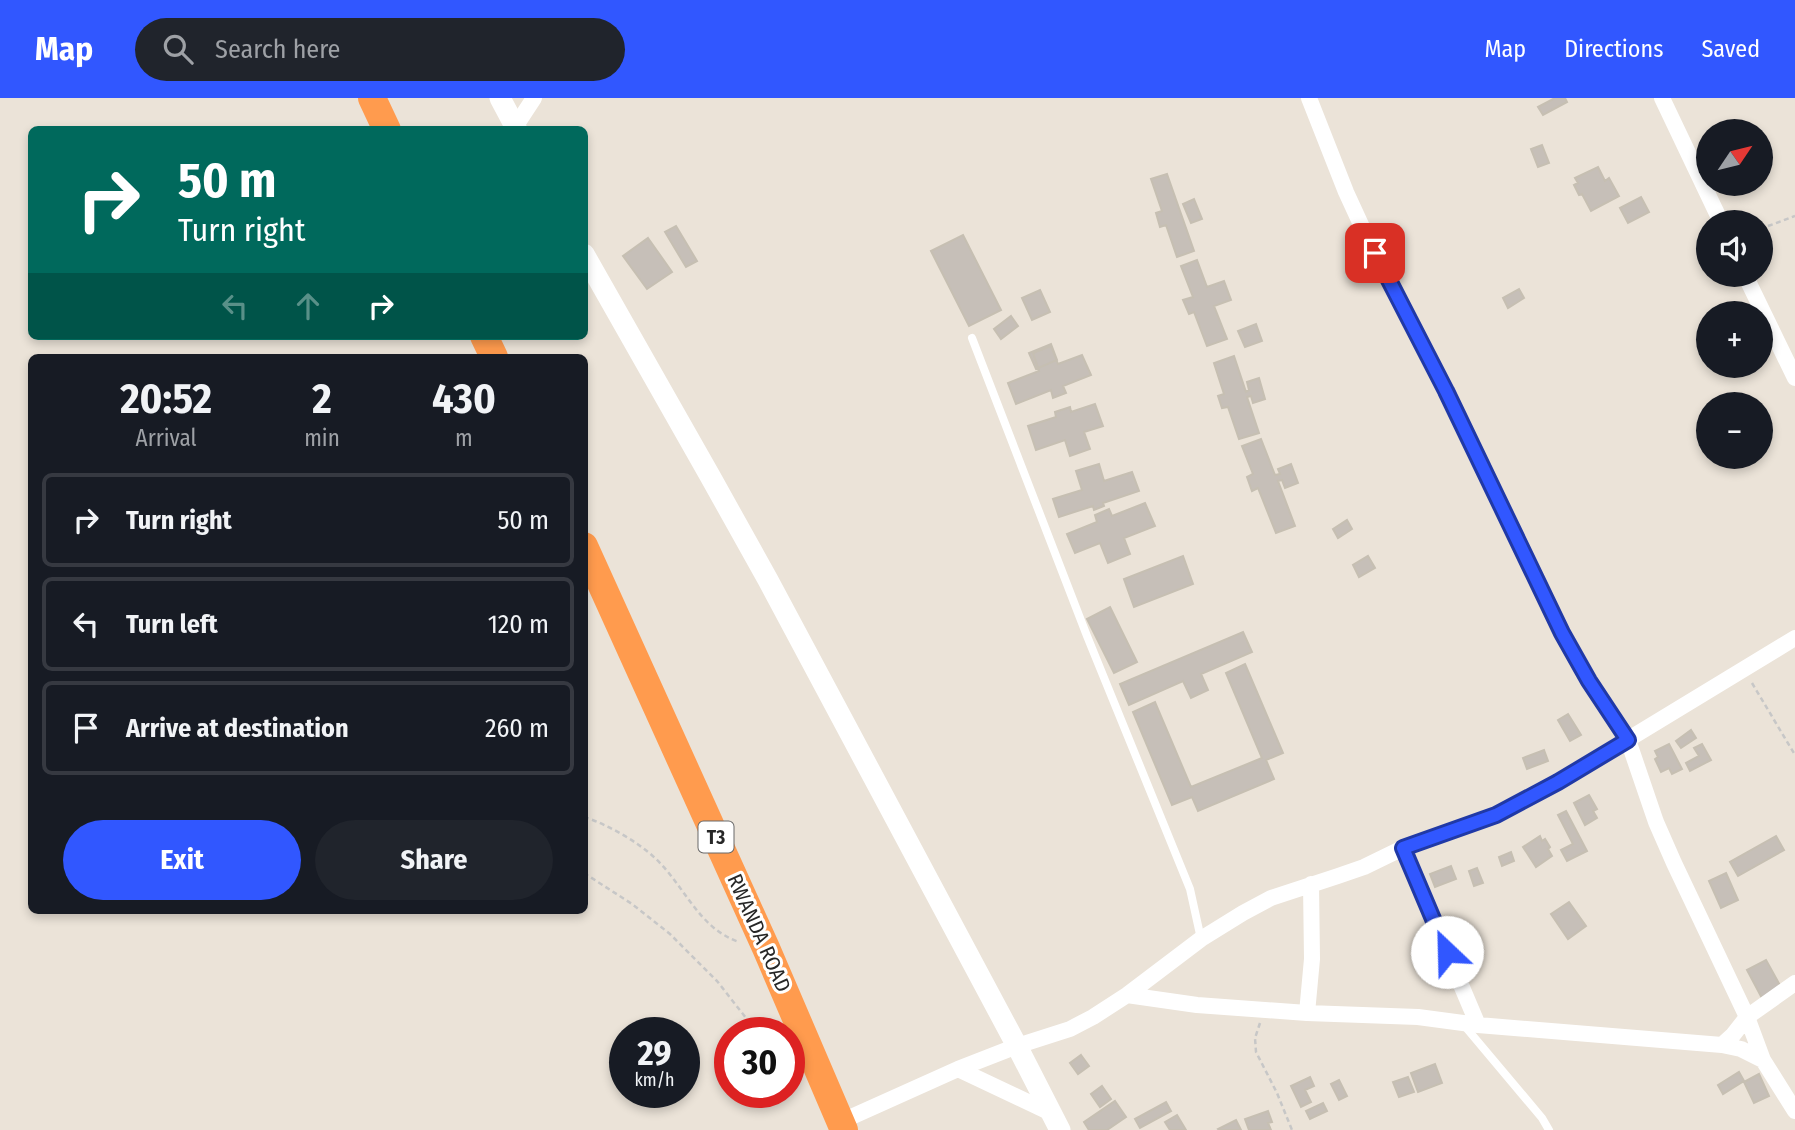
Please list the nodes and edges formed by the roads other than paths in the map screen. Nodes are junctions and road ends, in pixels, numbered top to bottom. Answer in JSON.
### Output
{"nodes":[{"id":1,"x":372,"y":98,"type":"edge"},
{"id":2,"x":500,"y":98,"type":"edge"},
{"id":3,"x":534,"y":98,"type":"edge"},
{"id":4,"x":1309,"y":98,"type":"edge"},
{"id":5,"x":1662,"y":98,"type":"edge"},
{"id":6,"x":385,"y":126,"type":"edge"},
{"id":7,"x":514,"y":126,"type":"edge"},
{"id":8,"x":516,"y":126,"type":"edge"},
{"id":9,"x":1715,"y":210,"type":"edge"},
{"id":10,"x":588,"y":261,"type":"edge"},
{"id":11,"x":1751,"y":287,"type":"edge"},
{"id":12,"x":972,"y":338,"type":"dead end"},
{"id":13,"x":1795,"y":378,"type":"edge"},
{"id":14,"x":588,"y":554,"type":"edge"},
{"id":15,"x":1795,"y":638,"type":"edge"},
{"id":16,"x":1628,"y":740,"type":"junction"},
{"id":17,"x":1403,"y":848,"type":"junction"},
{"id":18,"x":1311,"y":884,"type":"junction"},
{"id":19,"x":1201,"y":939,"type":"junction"},
{"id":20,"x":1795,"y":983,"type":"edge"},
{"id":21,"x":1127,"y":995,"type":"junction"},
{"id":22,"x":1307,"y":1013,"type":"junction"},
{"id":23,"x":1747,"y":1017,"type":"junction"},
{"id":24,"x":1461,"y":1021,"type":"junction"},
{"id":25,"x":1478,"y":1025,"type":"junction"},
{"id":26,"x":1722,"y":1045,"type":"junction"},
{"id":27,"x":1017,"y":1046,"type":"junction"},
{"id":28,"x":1763,"y":1060,"type":"junction"},
{"id":29,"x":958,"y":1069,"type":"junction"},
{"id":30,"x":1795,"y":1111,"type":"edge"},
{"id":31,"x":1055,"y":1121,"type":"edge"},
{"id":32,"x":842,"y":1126,"type":"edge"},
{"id":33,"x":1549,"y":1130,"type":"edge"}],
"edges":[{"from":1,"to":6,"type":"highway"},
{"from":2,"to":7,"type":"street"},
{"from":3,"to":8,"type":"street"},
{"from":4,"to":16,"type":"street"},
{"from":5,"to":9,"type":"street"},
{"from":10,"to":27,"type":"street"},
{"from":11,"to":13,"type":"street"},
{"from":12,"to":19,"type":"lane"},
{"from":14,"to":32,"type":"highway","name":"RWANDA ROAD","number":"T3"},
{"from":15,"to":16,"type":"street"},
{"from":16,"to":17,"type":"street"},
{"from":16,"to":23,"type":"street"},
{"from":17,"to":18,"type":"street"},
{"from":17,"to":25,"type":"street"},
{"from":18,"to":19,"type":"street"},
{"from":18,"to":22,"type":"street"},
{"from":19,"to":21,"type":"street"},
{"from":20,"to":23,"type":"street"},
{"from":21,"to":22,"type":"street"},
{"from":21,"to":27,"type":"street"},
{"from":22,"to":24,"type":"street"},
{"from":23,"to":26,"type":"street"},
{"from":23,"to":28,"type":"street"},
{"from":24,"to":25,"type":"street"},
{"from":24,"to":33,"type":"lane"},
{"from":25,"to":26,"type":"street"},
{"from":26,"to":28,"type":"street"},
{"from":27,"to":29,"type":"street"},
{"from":27,"to":31,"type":"street"},
{"from":28,"to":30,"type":"street"},
{"from":29,"to":31,"type":"street"},
{"from":29,"to":32,"type":"street"}]}
